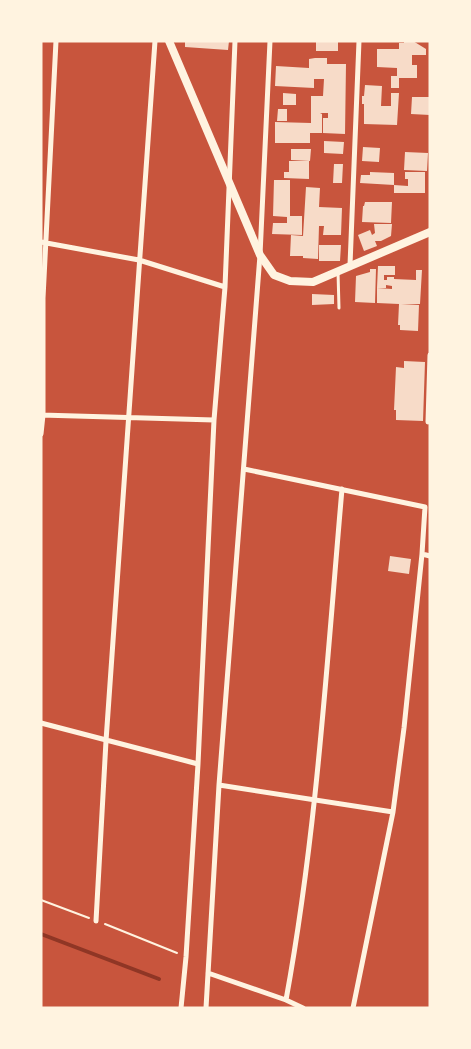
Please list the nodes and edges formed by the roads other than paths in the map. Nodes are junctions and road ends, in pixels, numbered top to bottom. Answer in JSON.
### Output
{"nodes":[{"id":1,"x":56,"y":41,"type":"edge"},
{"id":2,"x":155,"y":41,"type":"edge"},
{"id":3,"x":170,"y":41,"type":"edge"},
{"id":4,"x":236,"y":41,"type":"edge"},
{"id":5,"x":270,"y":41,"type":"edge"},
{"id":6,"x":359,"y":41,"type":"edge"},
{"id":7,"x":228,"y":181,"type":"junction"},
{"id":8,"x":430,"y":232,"type":"edge"},
{"id":9,"x":43,"y":243,"type":"edge"},
{"id":10,"x":260,"y":255,"type":"junction"},
{"id":11,"x":138,"y":260,"type":"junction"},
{"id":12,"x":350,"y":265,"type":"junction"},
{"id":13,"x":338,"y":271,"type":"junction"},
{"id":14,"x":225,"y":287,"type":"junction"},
{"id":15,"x":339,"y":308,"type":"dead end"},
{"id":16,"x":430,"y":355,"type":"edge"},
{"id":17,"x":42,"y":415,"type":"edge"},
{"id":18,"x":128,"y":418,"type":"junction"},
{"id":19,"x":214,"y":420,"type":"junction"},
{"id":20,"x":428,"y":422,"type":"dead end"},
{"id":21,"x":41,"y":434,"type":"edge"},
{"id":22,"x":244,"y":469,"type":"junction"},
{"id":23,"x":342,"y":490,"type":"junction"},
{"id":24,"x":422,"y":554,"type":"junction"},
{"id":25,"x":430,"y":556,"type":"edge"},
{"id":26,"x":41,"y":723,"type":"edge"},
{"id":27,"x":106,"y":741,"type":"junction"},
{"id":28,"x":198,"y":764,"type":"junction"},
{"id":29,"x":219,"y":786,"type":"junction"},
{"id":30,"x":315,"y":800,"type":"junction"},
{"id":31,"x":393,"y":812,"type":"junction"},
{"id":32,"x":96,"y":921,"type":"road end"},
{"id":33,"x":208,"y":973,"type":"junction"},
{"id":34,"x":286,"y":1000,"type":"junction"},
{"id":35,"x":181,"y":1008,"type":"edge"},
{"id":36,"x":206,"y":1008,"type":"edge"},
{"id":37,"x":303,"y":1008,"type":"edge"},
{"id":38,"x":353,"y":1008,"type":"edge"}],
"edges":[{"from":1,"to":9,"type":"street"},
{"from":2,"to":11,"type":"street"},
{"from":3,"to":7,"type":"street"},
{"from":4,"to":7,"type":"street"},
{"from":5,"to":10,"type":"street"},
{"from":6,"to":12,"type":"street"},
{"from":7,"to":10,"type":"street"},
{"from":7,"to":14,"type":"street"},
{"from":8,"to":12,"type":"street"},
{"from":9,"to":11,"type":"street"},
{"from":9,"to":17,"type":"street"},
{"from":10,"to":13,"type":"street"},
{"from":10,"to":22,"type":"street"},
{"from":11,"to":14,"type":"street"},
{"from":11,"to":18,"type":"street"},
{"from":12,"to":13,"type":"street"},
{"from":13,"to":15,"type":"lane"},
{"from":14,"to":19,"type":"street"},
{"from":16,"to":20,"type":"street"},
{"from":17,"to":18,"type":"street"},
{"from":17,"to":21,"type":"street"},
{"from":18,"to":19,"type":"street"},
{"from":18,"to":27,"type":"street"},
{"from":19,"to":28,"type":"street"},
{"from":22,"to":23,"type":"street"},
{"from":22,"to":29,"type":"street"},
{"from":23,"to":24,"type":"street"},
{"from":23,"to":30,"type":"street"},
{"from":24,"to":25,"type":"street"},
{"from":24,"to":31,"type":"street"},
{"from":26,"to":27,"type":"street"},
{"from":27,"to":28,"type":"street"},
{"from":27,"to":32,"type":"street"},
{"from":28,"to":35,"type":"street"},
{"from":29,"to":30,"type":"street"},
{"from":29,"to":33,"type":"street"},
{"from":30,"to":31,"type":"street"},
{"from":30,"to":34,"type":"street"},
{"from":31,"to":38,"type":"street"},
{"from":33,"to":34,"type":"street"},
{"from":33,"to":36,"type":"street"},
{"from":34,"to":37,"type":"street"}]}
